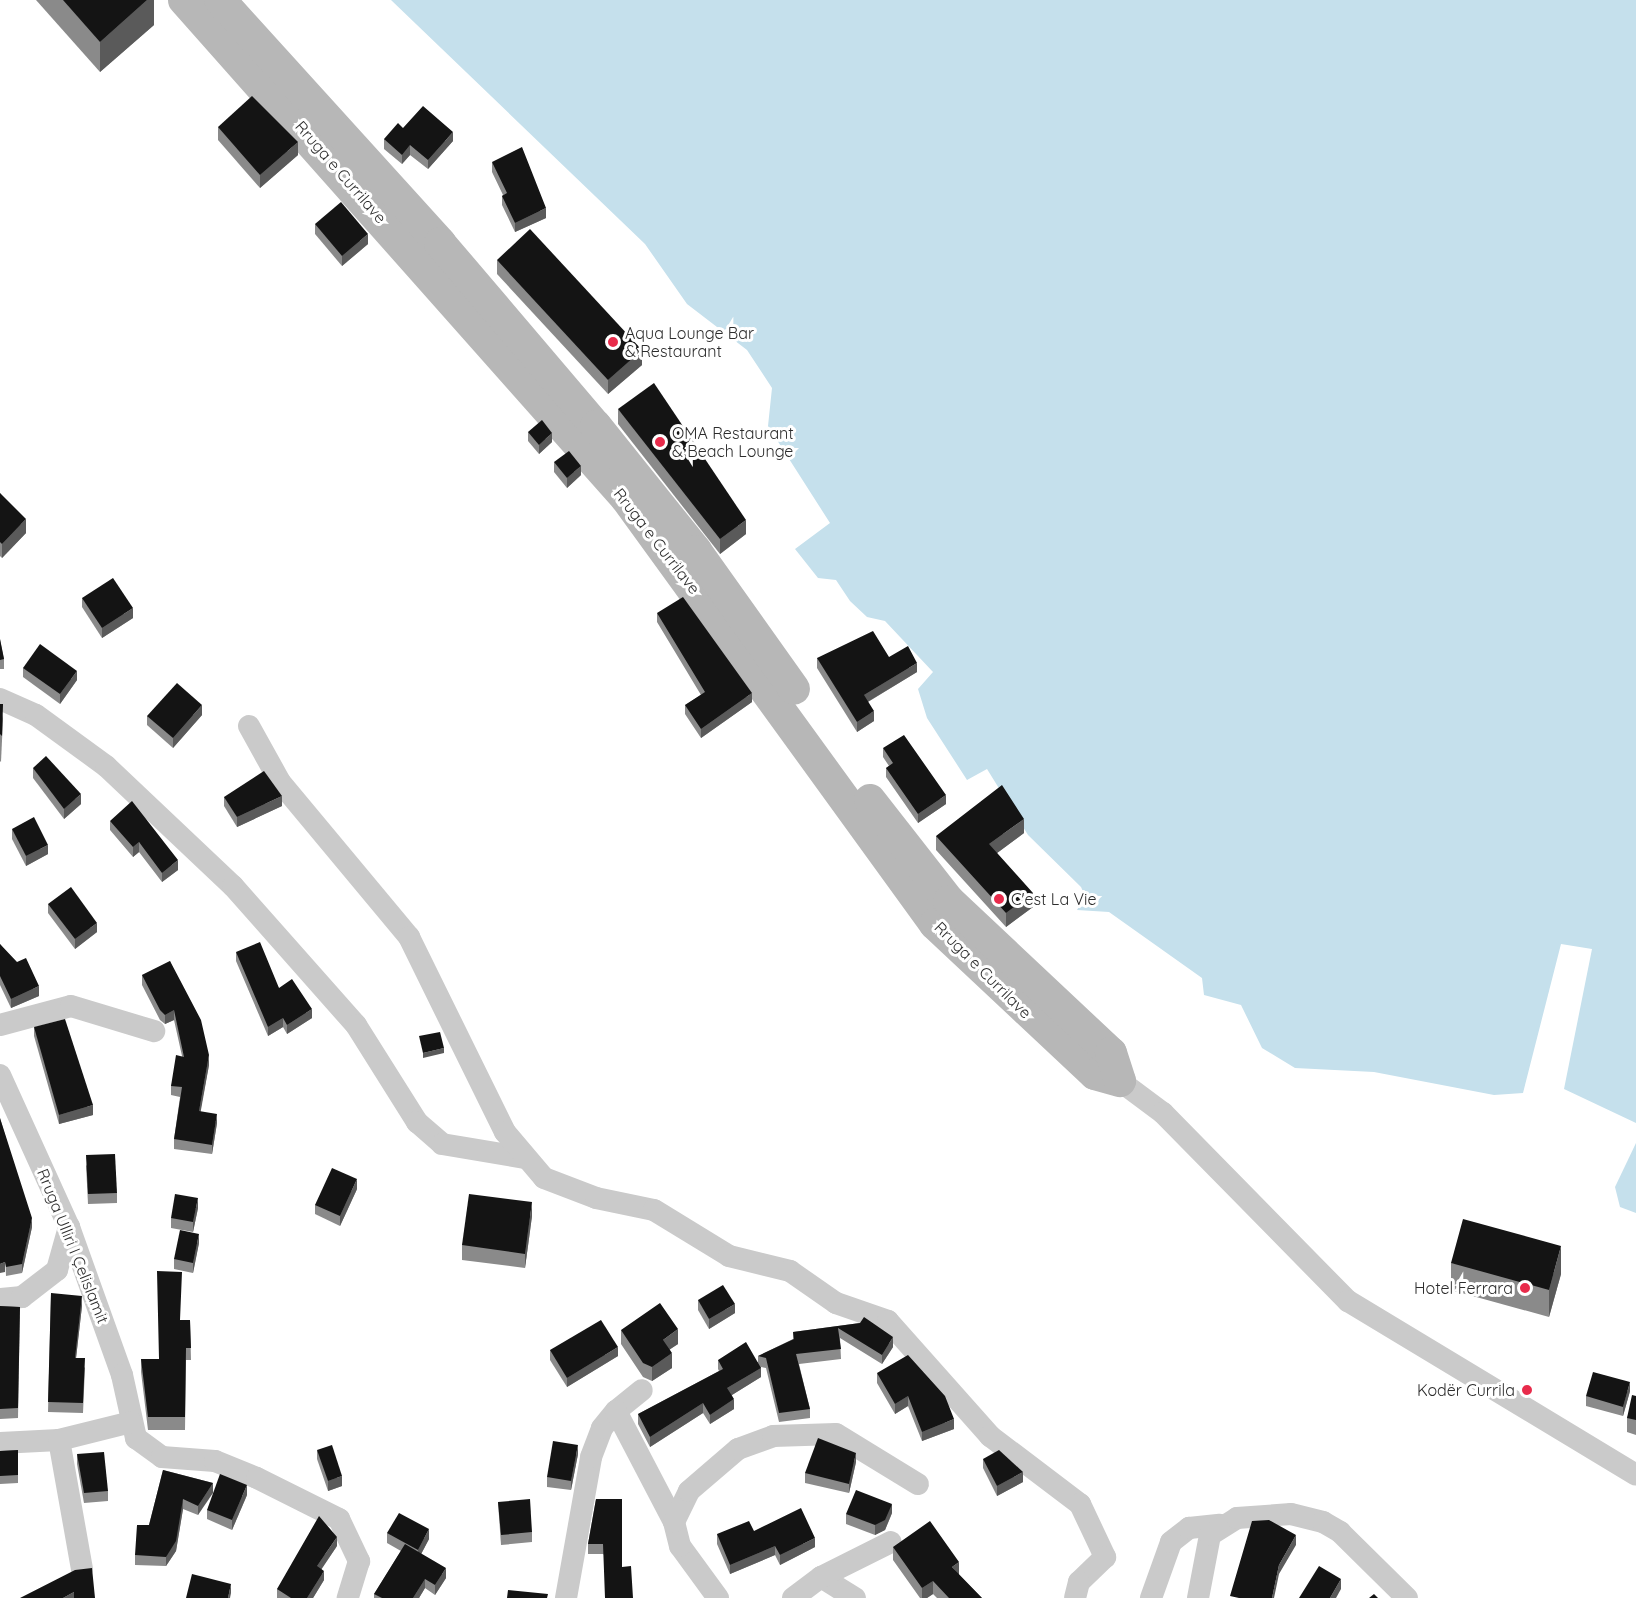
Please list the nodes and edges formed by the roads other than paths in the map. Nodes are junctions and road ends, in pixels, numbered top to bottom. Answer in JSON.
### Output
{"nodes":[{"id":1,"x":184,"y":0,"type":"edge"},
{"id":2,"x":220,"y":0,"type":"edge"},
{"id":3,"x":0,"y":699,"type":"edge"},
{"id":4,"x":249,"y":726,"type":"dead end"},
{"id":5,"x":0,"y":1025,"type":"edge"},
{"id":6,"x":154,"y":1031,"type":"dead end"},
{"id":7,"x":0,"y":1075,"type":"edge"},
{"id":8,"x":1120,"y":1081,"type":"junction"},
{"id":9,"x":526,"y":1158,"type":"junction"},
{"id":10,"x":69,"y":1227,"type":"junction"},
{"id":11,"x":0,"y":1299,"type":"edge"},
{"id":12,"x":642,"y":1390,"type":"dead end"},
{"id":13,"x":616,"y":1411,"type":"junction"},
{"id":14,"x":131,"y":1422,"type":"junction"},
{"id":15,"x":59,"y":1440,"type":"junction"},
{"id":16,"x":0,"y":1443,"type":"edge"},
{"id":17,"x":1636,"y":1475,"type":"edge"},
{"id":18,"x":918,"y":1484,"type":"dead end"},
{"id":19,"x":674,"y":1522,"type":"junction"},
{"id":20,"x":1221,"y":1525,"type":"junction"},
{"id":21,"x":891,"y":1542,"type":"dead end"},
{"id":22,"x":82,"y":1569,"type":"edge"},
{"id":23,"x":821,"y":1576,"type":"junction"},
{"id":24,"x":348,"y":1598,"type":"edge"},
{"id":25,"x":566,"y":1598,"type":"edge"},
{"id":26,"x":718,"y":1598,"type":"edge"},
{"id":27,"x":793,"y":1598,"type":"edge"},
{"id":28,"x":855,"y":1598,"type":"edge"},
{"id":29,"x":1075,"y":1598,"type":"edge"},
{"id":30,"x":1151,"y":1598,"type":"edge"},
{"id":31,"x":1198,"y":1598,"type":"edge"},
{"id":32,"x":1407,"y":1598,"type":"edge"}],
"edges":[{"from":1,"to":8,"type":"main road","name":"Rruga e Currilave"},
{"from":2,"to":8,"type":"main road","name":"Rruga e Currilave"},
{"from":3,"to":9,"type":"street"},
{"from":4,"to":9,"type":"street"},
{"from":5,"to":6,"type":"street"},
{"from":7,"to":10,"type":"street","name":"Rruga Ulliri I Çelislamit"},
{"from":8,"to":17,"type":"street","name":"Rruga e Currilave"},
{"from":9,"to":29,"type":"street"},
{"from":10,"to":11,"type":"street"},
{"from":10,"to":14,"type":"street","name":"Rruga Ulliri I Çelislamit"},
{"from":12,"to":13,"type":"street"},
{"from":13,"to":19,"type":"street"},
{"from":13,"to":25,"type":"street"},
{"from":14,"to":15,"type":"street"},
{"from":14,"to":24,"type":"street"},
{"from":15,"to":16,"type":"street"},
{"from":15,"to":22,"type":"street"},
{"from":18,"to":19,"type":"street"},
{"from":19,"to":26,"type":"street"},
{"from":20,"to":30,"type":"street"},
{"from":20,"to":31,"type":"street"},
{"from":20,"to":32,"type":"street"},
{"from":21,"to":23,"type":"street"},
{"from":23,"to":27,"type":"street"},
{"from":23,"to":28,"type":"street"}]}
